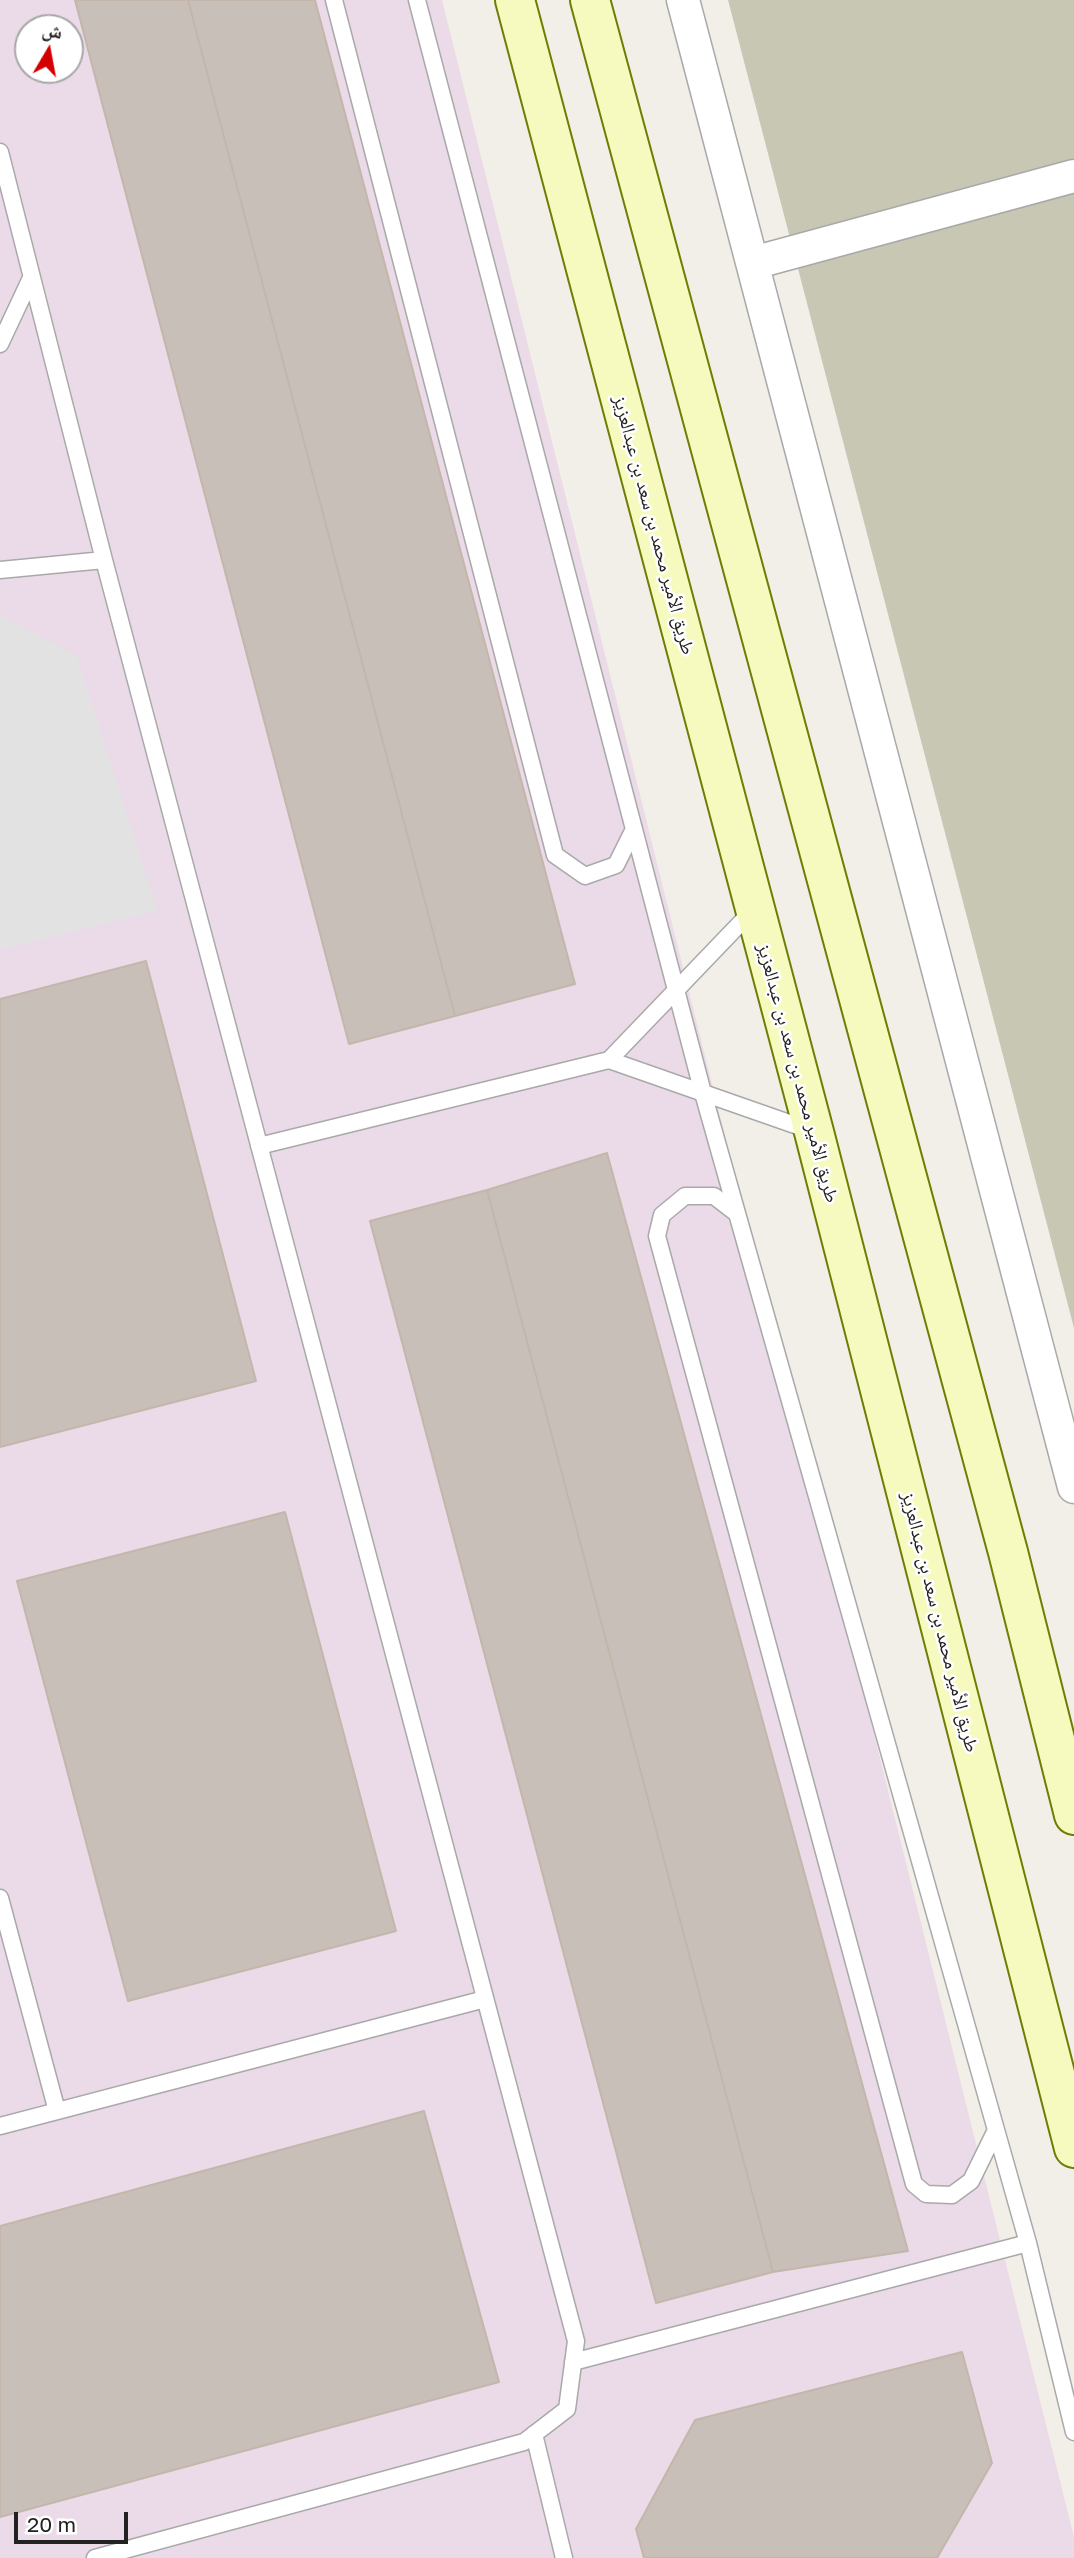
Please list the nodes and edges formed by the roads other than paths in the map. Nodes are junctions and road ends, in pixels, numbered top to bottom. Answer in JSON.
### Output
{"nodes":[{"id":1,"x":334,"y":0,"type":"edge"},
{"id":2,"x":417,"y":0,"type":"edge"},
{"id":3,"x":514,"y":0,"type":"edge"},
{"id":4,"x":590,"y":0,"type":"edge"},
{"id":5,"x":683,"y":0,"type":"edge"},
{"id":6,"x":0,"y":152,"type":"edge"},
{"id":7,"x":1074,"y":176,"type":"edge"},
{"id":8,"x":752,"y":263,"type":"junction"},
{"id":9,"x":31,"y":278,"type":"junction"},
{"id":10,"x":0,"y":344,"type":"edge"},
{"id":11,"x":104,"y":560,"type":"junction"},
{"id":12,"x":0,"y":570,"type":"edge"},
{"id":13,"x":634,"y":830,"type":"junction"},
{"id":14,"x":755,"y":908,"type":"junction"},
{"id":15,"x":677,"y":989,"type":"junction"},
{"id":16,"x":609,"y":1060,"type":"junction"},
{"id":17,"x":703,"y":1093,"type":"junction"},
{"id":18,"x":814,"y":1132,"type":"junction"},
{"id":19,"x":259,"y":1146,"type":"junction"},
{"id":20,"x":736,"y":1213,"type":"junction"},
{"id":21,"x":1074,"y":1487,"type":"edge"},
{"id":22,"x":1074,"y":1815,"type":"edge"},
{"id":23,"x":0,"y":1898,"type":"edge"},
{"id":24,"x":485,"y":1999,"type":"junction"},
{"id":25,"x":57,"y":2111,"type":"junction"},
{"id":26,"x":0,"y":2126,"type":"edge"},
{"id":27,"x":996,"y":2130,"type":"junction"},
{"id":28,"x":1074,"y":2148,"type":"edge"},
{"id":29,"x":1028,"y":2243,"type":"junction"},
{"id":30,"x":573,"y":2362,"type":"junction"},
{"id":31,"x":1074,"y":2432,"type":"edge"},
{"id":32,"x":534,"y":2434,"type":"junction"},
{"id":33,"x":95,"y":2558,"type":"edge"},
{"id":34,"x":564,"y":2558,"type":"edge"}],
"edges":[{"from":1,"to":13,"type":"lane"},
{"from":2,"to":13,"type":"lane"},
{"from":3,"to":14,"type":"main road","name":"طريق الأمير محمد بن سعد بن عبدالعزيز"},
{"from":4,"to":22,"type":"main road"},
{"from":5,"to":8,"type":"street"},
{"from":6,"to":9,"type":"lane"},
{"from":7,"to":8,"type":"street"},
{"from":8,"to":21,"type":"street"},
{"from":9,"to":10,"type":"lane"},
{"from":9,"to":11,"type":"lane"},
{"from":11,"to":12,"type":"lane"},
{"from":11,"to":19,"type":"lane"},
{"from":13,"to":15,"type":"lane"},
{"from":14,"to":15,"type":"lane"},
{"from":14,"to":18,"type":"main road","name":"طريق الأمير محمد بن سعد بن عبدالعزيز"},
{"from":15,"to":16,"type":"lane"},
{"from":15,"to":17,"type":"lane"},
{"from":16,"to":17,"type":"lane"},
{"from":16,"to":19,"type":"lane"},
{"from":17,"to":18,"type":"lane"},
{"from":17,"to":20,"type":"lane"},
{"from":18,"to":28,"type":"main road","name":"طريق الأمير محمد بن سعد بن عبدالعزيز"},
{"from":19,"to":24,"type":"lane"},
{"from":20,"to":27,"type":"lane"},
{"from":20,"to":27,"type":"lane"},
{"from":23,"to":25,"type":"lane"},
{"from":24,"to":25,"type":"lane"},
{"from":24,"to":30,"type":"lane"},
{"from":25,"to":26,"type":"lane"},
{"from":27,"to":29,"type":"lane"},
{"from":29,"to":30,"type":"lane"},
{"from":29,"to":31,"type":"lane"},
{"from":30,"to":32,"type":"lane"},
{"from":32,"to":33,"type":"lane"},
{"from":32,"to":34,"type":"lane"}]}
